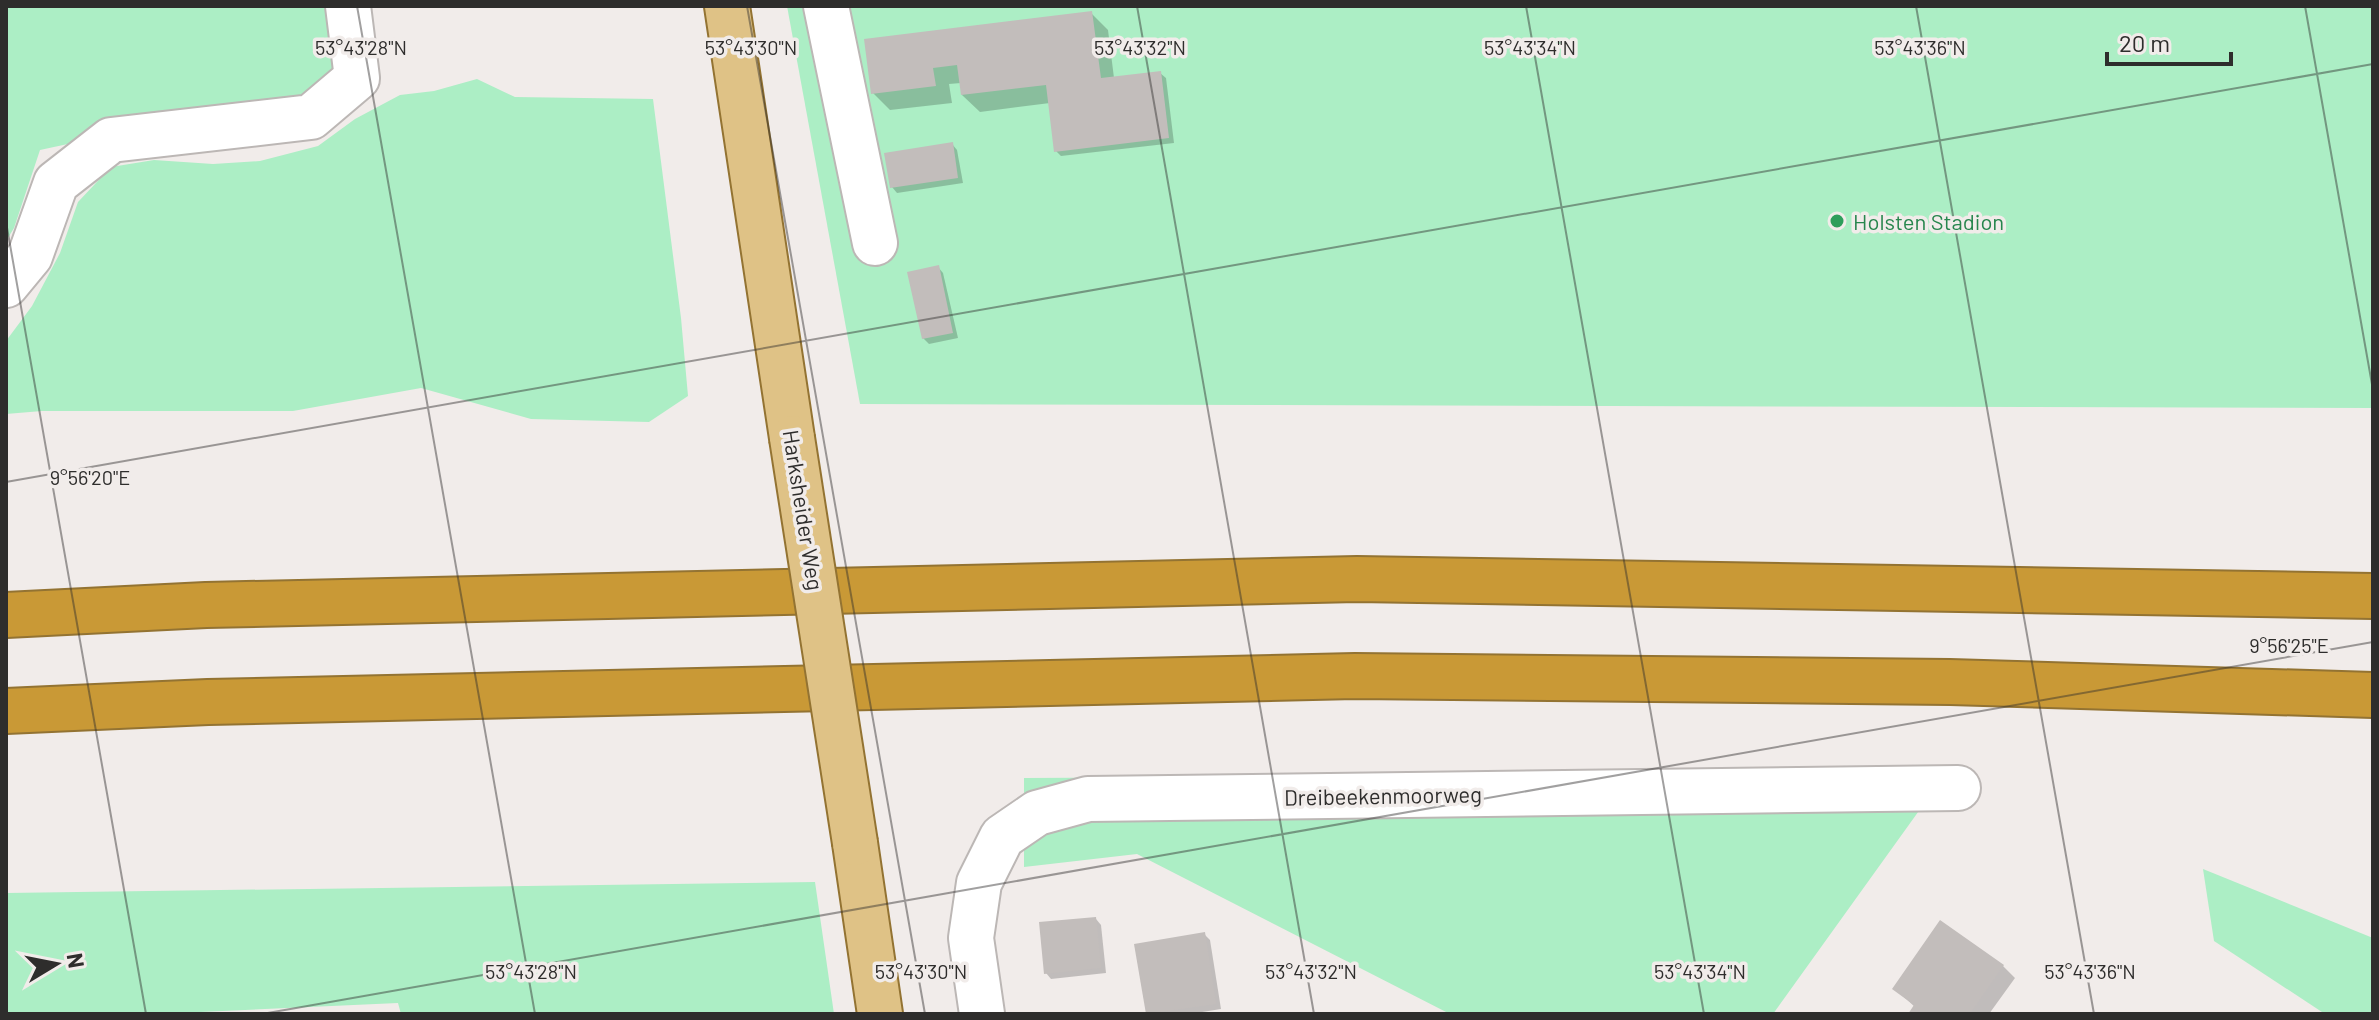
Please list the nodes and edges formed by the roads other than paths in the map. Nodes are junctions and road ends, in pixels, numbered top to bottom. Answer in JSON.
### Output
{"nodes":[{"id":1,"x":348,"y":6,"type":"edge"},
{"id":2,"x":727,"y":6,"type":"edge"},
{"id":3,"x":826,"y":6,"type":"edge"},
{"id":4,"x":875,"y":243,"type":"dead end"},
{"id":5,"x":6,"y":285,"type":"edge"},
{"id":6,"x":2373,"y":596,"type":"edge"},
{"id":7,"x":6,"y":615,"type":"edge"},
{"id":8,"x":2373,"y":695,"type":"edge"},
{"id":9,"x":6,"y":711,"type":"edge"},
{"id":10,"x":1958,"y":788,"type":"dead end"},
{"id":11,"x":880,"y":1014,"type":"edge"},
{"id":12,"x":982,"y":1014,"type":"edge"}],
"edges":[{"from":1,"to":5,"type":"street"},
{"from":2,"to":11,"type":"main road","name":"Harksheider Weg","bridge":true},
{"from":3,"to":4,"type":"street"},
{"from":6,"to":7,"type":"highway"},
{"from":8,"to":9,"type":"highway"},
{"from":10,"to":12,"type":"street","name":"Dreibeekenmoorweg"}]}
